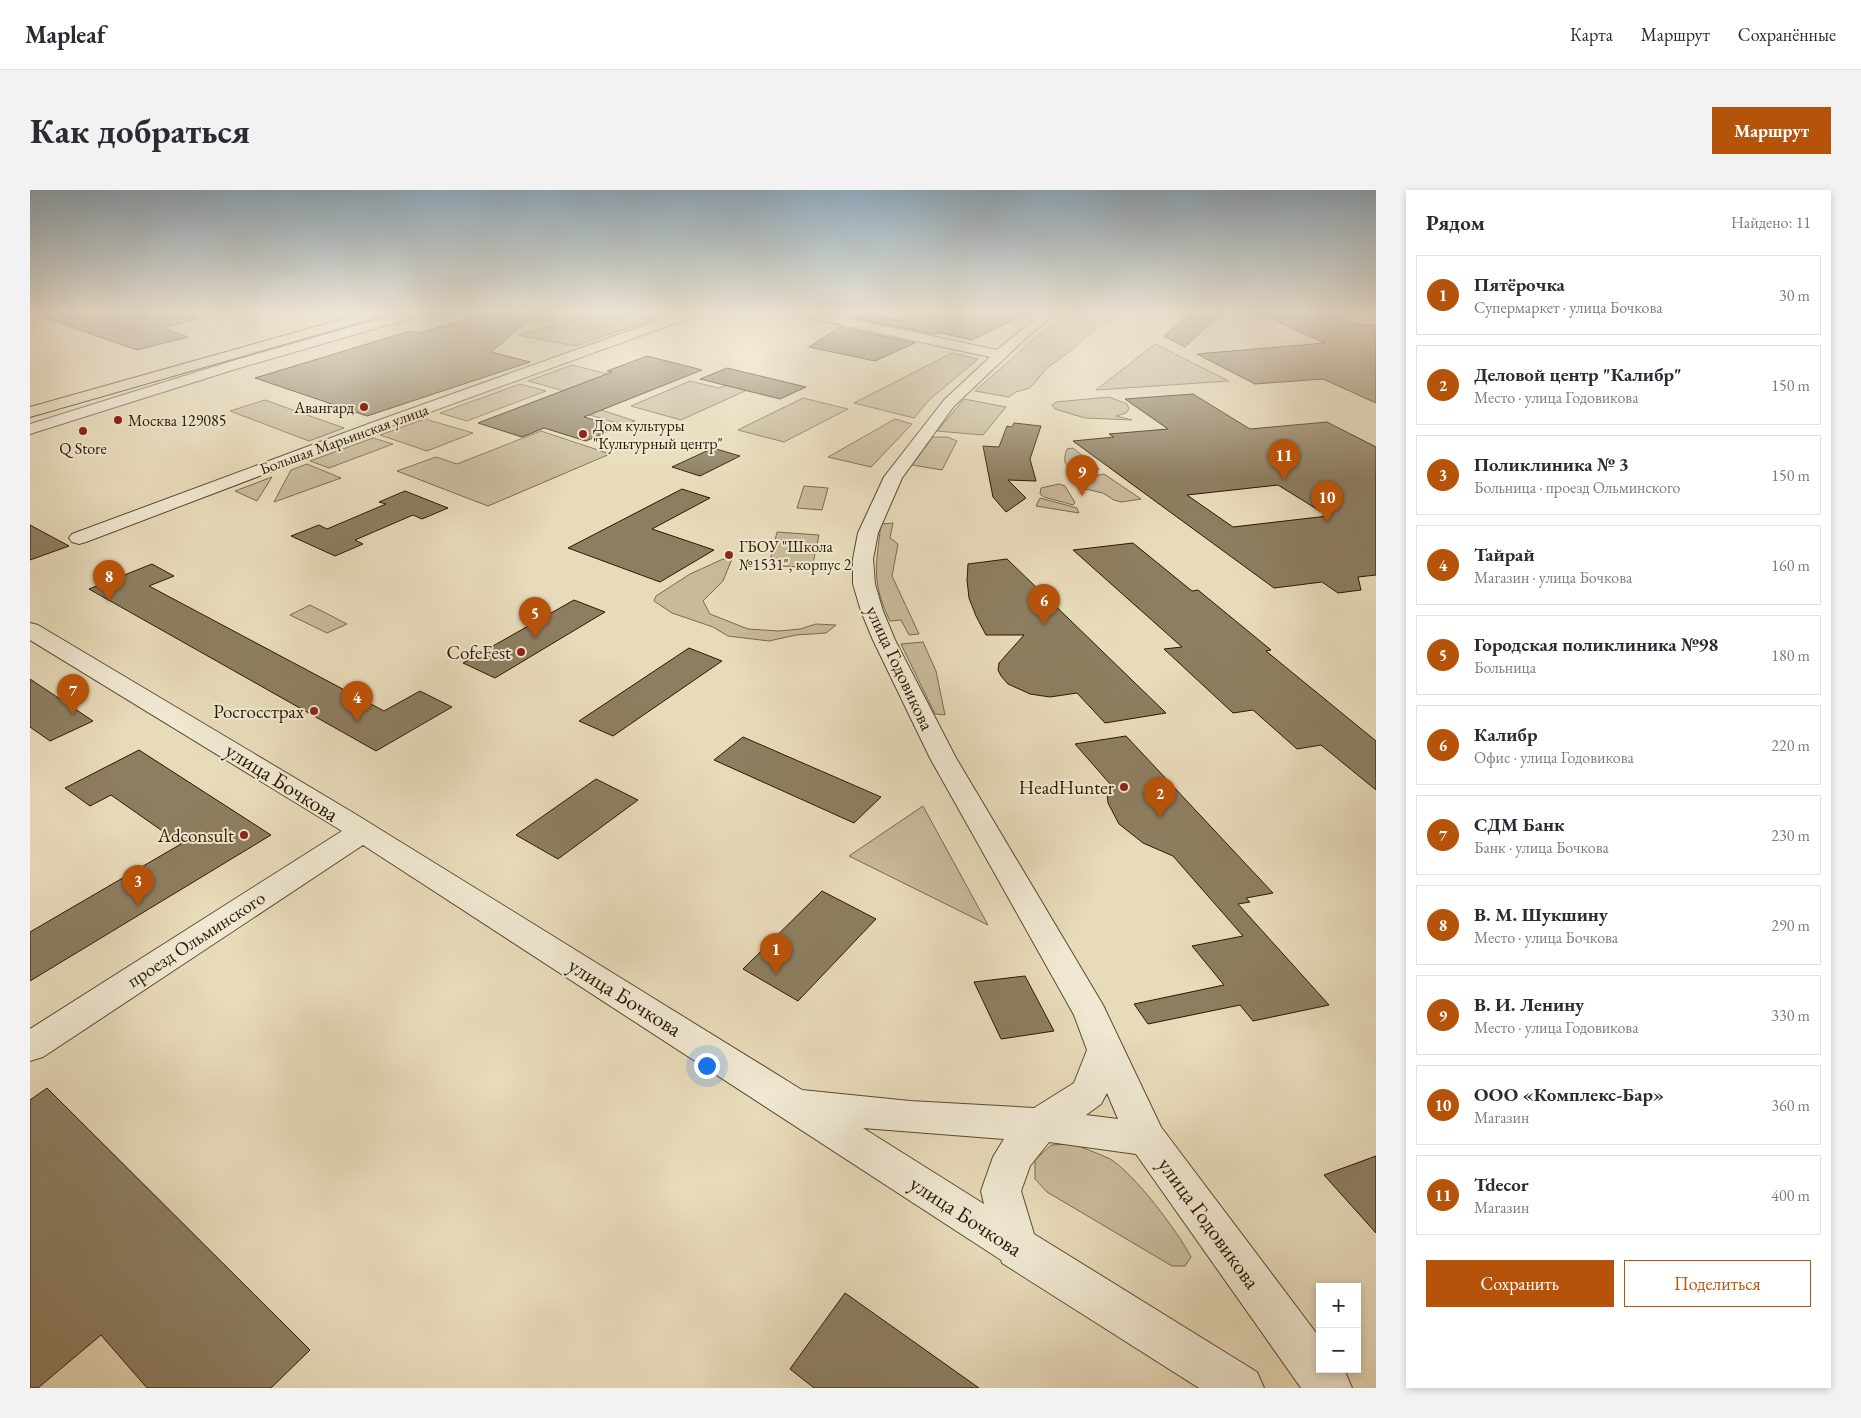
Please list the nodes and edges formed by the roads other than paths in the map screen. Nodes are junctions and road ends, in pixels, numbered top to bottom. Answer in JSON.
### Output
{"nodes":[{"id":1,"x":185,"y":368,"type":"edge"},
{"id":2,"x":225,"y":368,"type":"edge"},
{"id":3,"x":539,"y":368,"type":"edge"},
{"id":4,"x":986,"y":368,"type":"edge"},
{"id":5,"x":71,"y":386,"type":"dead end"},
{"id":6,"x":30,"y":398,"type":"edge"},
{"id":7,"x":30,"y":412,"type":"edge"},
{"id":8,"x":30,"y":429,"type":"edge"},
{"id":9,"x":80,"y":538,"type":"dead end"},
{"id":10,"x":30,"y":630,"type":"edge"},
{"id":11,"x":362,"y":832,"type":"junction"},
{"id":12,"x":30,"y":1046,"type":"edge"},
{"id":13,"x":1104,"y":1050,"type":"junction"},
{"id":14,"x":796,"y":1106,"type":"junction"},
{"id":15,"x":1040,"y":1125,"type":"junction"},
{"id":16,"x":1147,"y":1139,"type":"junction"},
{"id":17,"x":1017,"y":1249,"type":"junction"},
{"id":18,"x":1241,"y":1388,"type":"edge"},
{"id":19,"x":1329,"y":1388,"type":"edge"}],
"edges":[{"from":1,"to":7,"type":"main road"},
{"from":2,"to":8,"type":"street"},
{"from":3,"to":9,"type":"street","name":"Большая Марьинская улица"},
{"from":4,"to":13,"type":"street","name":"улица Годовикова"},
{"from":5,"to":6,"type":"main road"},
{"from":10,"to":11,"type":"street","name":"улица Бочкова"},
{"from":11,"to":12,"type":"street","name":"проезд Ольминского"},
{"from":11,"to":14,"type":"street","name":"улица Бочкова"},
{"from":13,"to":15,"type":"street"},
{"from":13,"to":16,"type":"street","name":"улица Годовикова"},
{"from":14,"to":15,"type":"street"},
{"from":14,"to":17,"type":"street","name":"улица Бочкова"},
{"from":15,"to":16,"type":"street"},
{"from":15,"to":17,"type":"street"},
{"from":16,"to":19,"type":"street","name":"улица Годовикова"},
{"from":17,"to":18,"type":"street","name":"улица Бочкова"}]}
